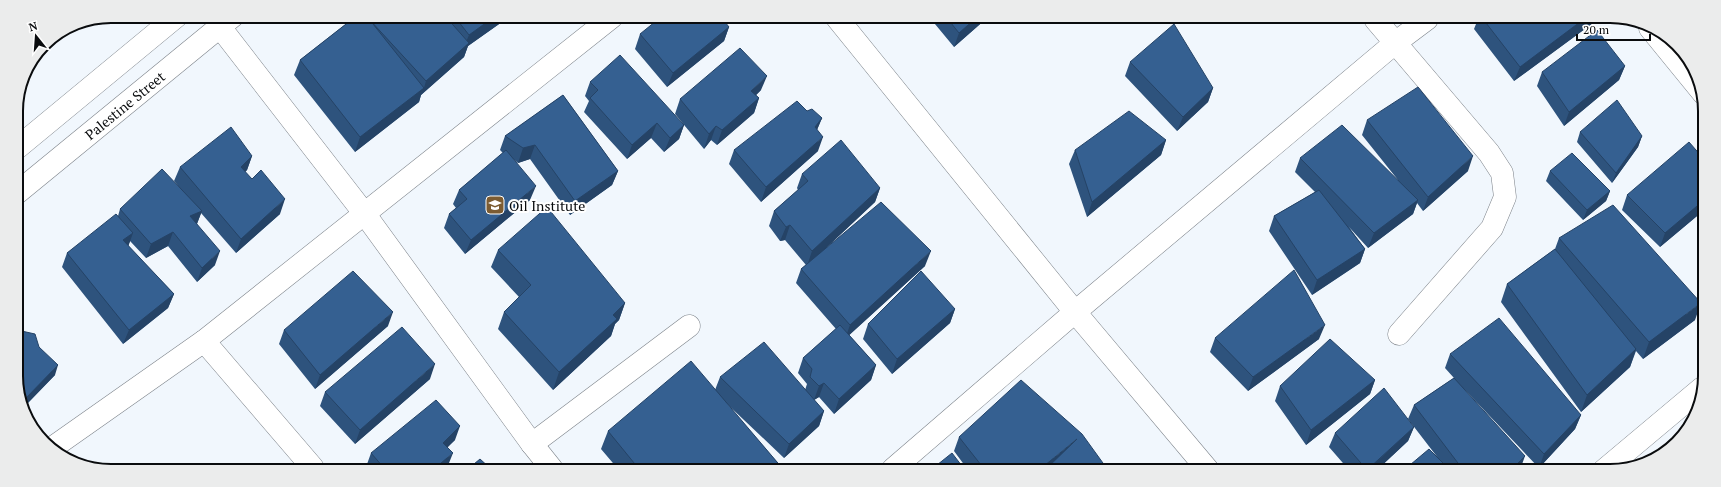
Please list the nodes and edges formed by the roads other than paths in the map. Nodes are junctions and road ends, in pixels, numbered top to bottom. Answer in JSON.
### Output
{"nodes":[{"id":1,"x":169,"y":23,"type":"edge"},
{"id":2,"x":225,"y":23,"type":"edge"},
{"id":3,"x":227,"y":23,"type":"edge"},
{"id":4,"x":604,"y":23,"type":"edge"},
{"id":5,"x":841,"y":23,"type":"edge"},
{"id":6,"x":1379,"y":23,"type":"edge"},
{"id":7,"x":1422,"y":23,"type":"edge"},
{"id":8,"x":1658,"y":37,"type":"edge"},
{"id":9,"x":1395,"y":44,"type":"junction"},
{"id":10,"x":1692,"y":79,"type":"edge"},
{"id":11,"x":23,"y":143,"type":"edge"},
{"id":12,"x":23,"y":188,"type":"edge"},
{"id":13,"x":364,"y":213,"type":"junction"},
{"id":14,"x":1075,"y":312,"type":"junction"},
{"id":15,"x":689,"y":326,"type":"dead end"},
{"id":16,"x":1399,"y":334,"type":"dead end"},
{"id":17,"x":204,"y":341,"type":"junction"},
{"id":18,"x":1696,"y":393,"type":"edge"},
{"id":19,"x":532,"y":444,"type":"junction"},
{"id":20,"x":57,"y":445,"type":"edge"},
{"id":21,"x":310,"y":464,"type":"edge"},
{"id":22,"x":548,"y":464,"type":"edge"},
{"id":23,"x":899,"y":464,"type":"edge"},
{"id":24,"x":1203,"y":464,"type":"edge"},
{"id":25,"x":1611,"y":464,"type":"edge"}],
"edges":[{"from":1,"to":11,"type":"street"},
{"from":2,"to":12,"type":"street","name":"Palestine Street"},
{"from":3,"to":13,"type":"street"},
{"from":4,"to":13,"type":"street"},
{"from":5,"to":14,"type":"street"},
{"from":6,"to":9,"type":"street"},
{"from":7,"to":9,"type":"street"},
{"from":8,"to":10,"type":"street"},
{"from":9,"to":14,"type":"street"},
{"from":9,"to":16,"type":"street"},
{"from":13,"to":17,"type":"street"},
{"from":13,"to":19,"type":"street"},
{"from":14,"to":23,"type":"street"},
{"from":14,"to":24,"type":"street"},
{"from":15,"to":19,"type":"street"},
{"from":17,"to":20,"type":"street"},
{"from":17,"to":21,"type":"street"},
{"from":18,"to":25,"type":"street"},
{"from":19,"to":22,"type":"street"}]}
